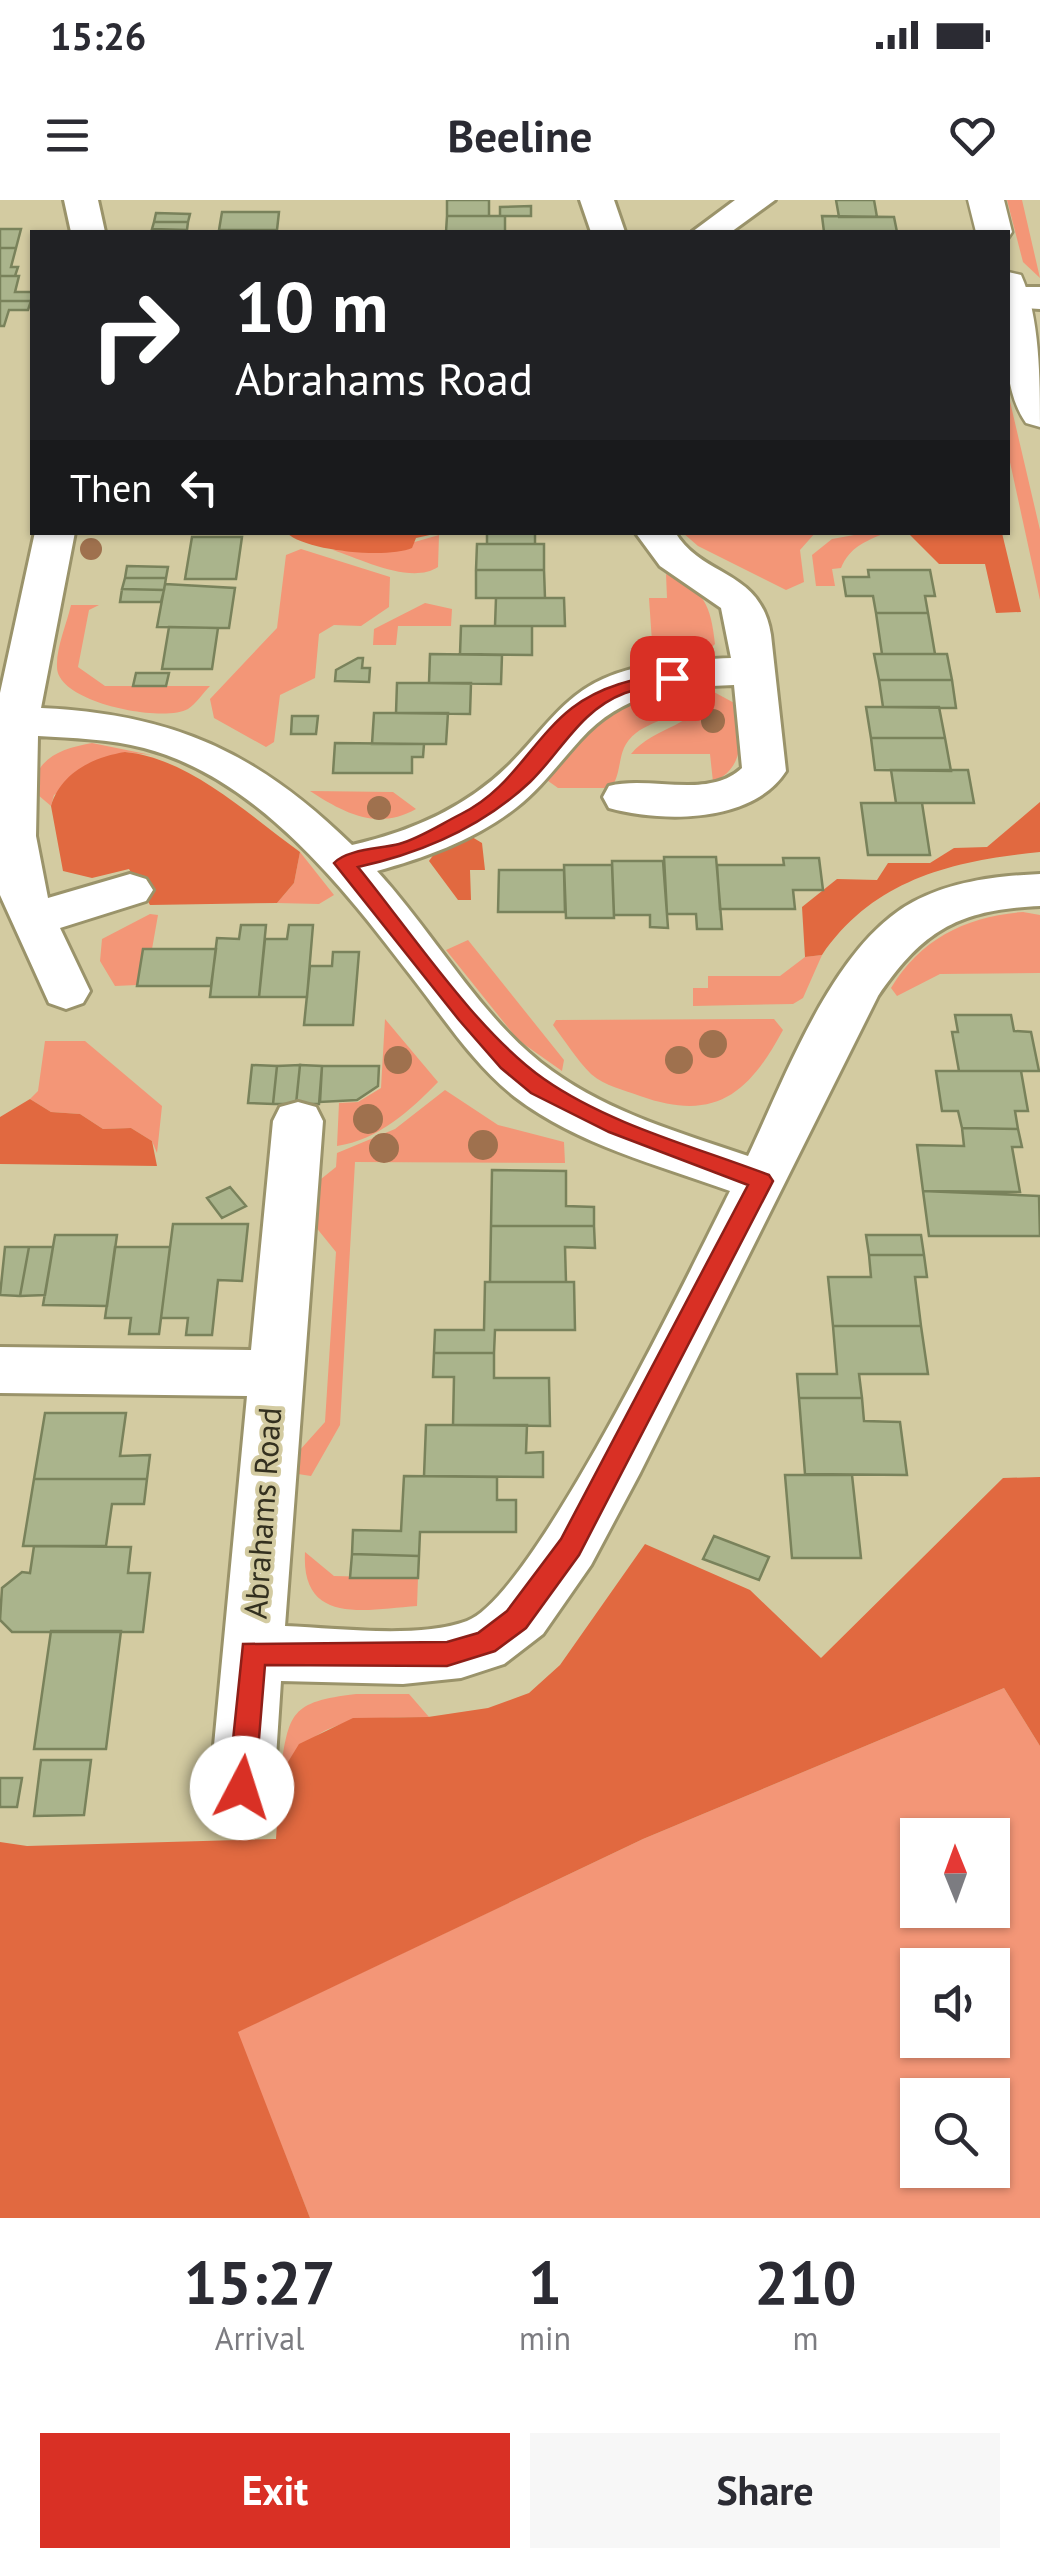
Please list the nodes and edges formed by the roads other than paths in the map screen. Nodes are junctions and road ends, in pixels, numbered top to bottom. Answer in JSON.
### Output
{"nodes":[{"id":1,"x":81,"y":200,"type":"edge"},
{"id":2,"x":597,"y":200,"type":"edge"},
{"id":3,"x":758,"y":200,"type":"edge"},
{"id":4,"x":986,"y":200,"type":"edge"},
{"id":5,"x":88,"y":230,"type":"edge"},
{"id":6,"x":607,"y":230,"type":"edge"},
{"id":7,"x":712,"y":230,"type":"edge"},
{"id":8,"x":994,"y":230,"type":"edge"},
{"id":9,"x":1020,"y":293,"type":"edge"},
{"id":10,"x":1040,"y":416,"type":"edge"},
{"id":11,"x":53,"y":535,"type":"edge"},
{"id":12,"x":656,"y":535,"type":"edge"},
{"id":13,"x":754,"y":670,"type":"junction"},
{"id":14,"x":12,"y":721,"type":"junction"},
{"id":15,"x":625,"y":797,"type":"dead end"},
{"id":16,"x":344,"y":863,"type":"junction"},
{"id":17,"x":130,"y":890,"type":"dead end"},
{"id":18,"x":1040,"y":890,"type":"edge"},
{"id":19,"x":33,"y":919,"type":"junction"},
{"id":20,"x":66,"y":991,"type":"dead end"},
{"id":21,"x":298,"y":1120,"type":"dead end"},
{"id":22,"x":762,"y":1181,"type":"junction"},
{"id":23,"x":0,"y":1370,"type":"edge"},
{"id":24,"x":274,"y":1373,"type":"junction"},
{"id":25,"x":253,"y":1652,"type":"junction"},
{"id":26,"x":242,"y":1788,"type":"dead end"}],
"edges":[{"from":1,"to":5,"type":"street"},
{"from":2,"to":6,"type":"street"},
{"from":3,"to":7,"type":"street"},
{"from":4,"to":8,"type":"street"},
{"from":9,"to":10,"type":"street"},
{"from":11,"to":14,"type":"street"},
{"from":12,"to":13,"type":"street"},
{"from":13,"to":15,"type":"street"},
{"from":13,"to":16,"type":"street"},
{"from":14,"to":16,"type":"street"},
{"from":14,"to":19,"type":"street"},
{"from":16,"to":22,"type":"street"},
{"from":17,"to":19,"type":"street"},
{"from":18,"to":22,"type":"street","name":"Abrahams Road"},
{"from":19,"to":20,"type":"street"},
{"from":21,"to":24,"type":"street","name":"Abrahams Road"},
{"from":22,"to":25,"type":"street","name":"Abrahams Road"},
{"from":23,"to":24,"type":"street","name":"Abrahams Road"},
{"from":24,"to":25,"type":"street","name":"Abrahams Road"},
{"from":25,"to":26,"type":"street","name":"Abrahams Road"}]}
